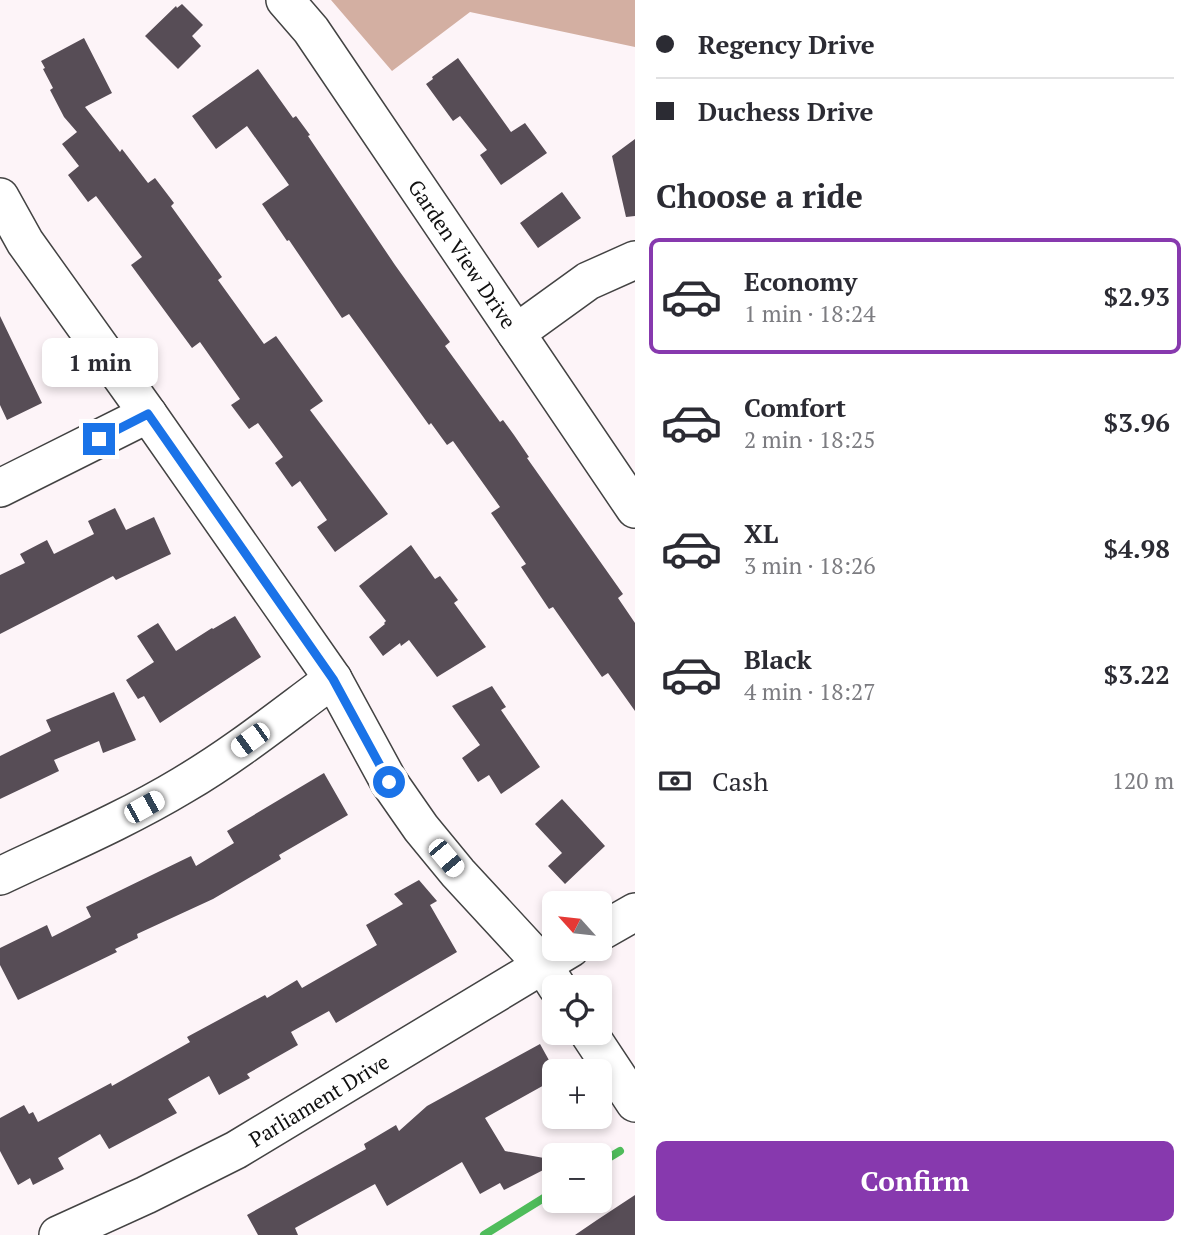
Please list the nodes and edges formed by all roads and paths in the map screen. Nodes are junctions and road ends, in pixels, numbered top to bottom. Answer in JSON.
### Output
{"nodes":[{"id":1,"x":285,"y":0,"type":"edge"},
{"id":2,"x":0,"y":197,"type":"edge"},
{"id":3,"x":635,"y":260,"type":"edge"},
{"id":4,"x":516,"y":333,"type":"junction"},
{"id":5,"x":148,"y":414,"type":"junction"},
{"id":6,"x":0,"y":488,"type":"edge"},
{"id":7,"x":635,"y":509,"type":"edge"},
{"id":8,"x":333,"y":679,"type":"junction"},
{"id":9,"x":0,"y":876,"type":"edge"},
{"id":10,"x":635,"y":912,"type":"edge"},
{"id":11,"x":612,"y":925,"type":"edge"},
{"id":12,"x":557,"y":967,"type":"edge"},
{"id":13,"x":597,"y":1045,"type":"edge"},
{"id":14,"x":635,"y":1103,"type":"edge"},
{"id":15,"x":58,"y":1235,"type":"edge"}],
"edges":[{"from":1,"to":4,"type":"street","name":"Garden View Drive"},
{"from":2,"to":5,"type":"street"},
{"from":3,"to":4,"type":"street"},
{"from":4,"to":7,"type":"street","name":"Garden View Drive"},
{"from":5,"to":6,"type":"street"},
{"from":5,"to":8,"type":"street"},
{"from":8,"to":9,"type":"street"},
{"from":8,"to":12,"type":"street"},
{"from":10,"to":11,"type":"street"},
{"from":12,"to":15,"type":"street","name":"Parliament Drive"},
{"from":13,"to":14,"type":"street"}]}
